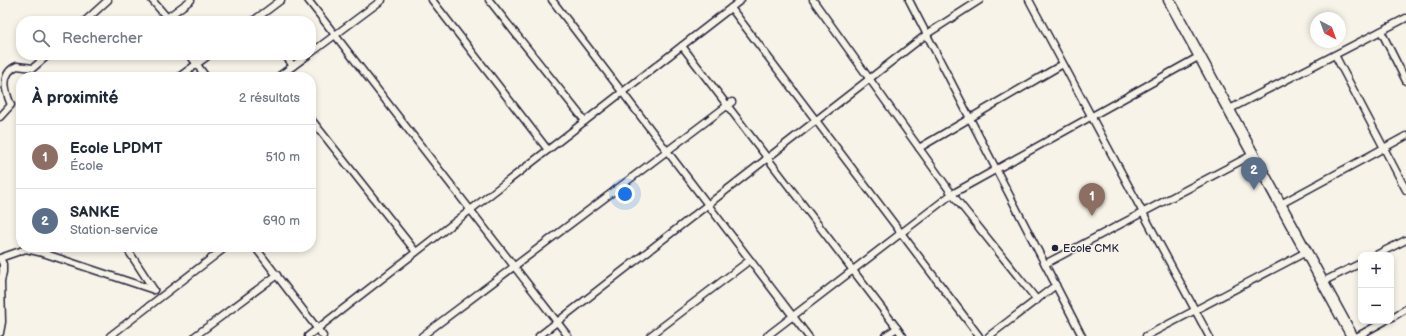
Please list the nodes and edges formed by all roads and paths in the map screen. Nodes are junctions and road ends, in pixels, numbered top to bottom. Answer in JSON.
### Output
{"nodes":[{"id":1,"x":108,"y":0,"type":"edge"},
{"id":2,"x":152,"y":0,"type":"edge"},
{"id":3,"x":191,"y":0,"type":"edge"},
{"id":4,"x":281,"y":0,"type":"edge"},
{"id":5,"x":308,"y":0,"type":"edge"},
{"id":6,"x":382,"y":0,"type":"edge"},
{"id":7,"x":432,"y":0,"type":"edge"},
{"id":8,"x":489,"y":0,"type":"edge"},
{"id":9,"x":552,"y":0,"type":"edge"},
{"id":10,"x":741,"y":0,"type":"edge"},
{"id":11,"x":813,"y":0,"type":"edge"},
{"id":12,"x":909,"y":0,"type":"edge"},
{"id":13,"x":980,"y":0,"type":"edge"},
{"id":14,"x":1029,"y":0,"type":"edge"},
{"id":15,"x":1169,"y":0,"type":"edge"},
{"id":16,"x":730,"y":8,"type":"junction"},
{"id":17,"x":90,"y":16,"type":"edge"},
{"id":18,"x":166,"y":16,"type":"edge"},
{"id":19,"x":172,"y":16,"type":"edge"},
{"id":20,"x":261,"y":16,"type":"edge"},
{"id":21,"x":1406,"y":18,"type":"edge"},
{"id":22,"x":1381,"y":31,"type":"junction"},
{"id":23,"x":927,"y":34,"type":"junction"},
{"id":24,"x":335,"y":35,"type":"junction"},
{"id":25,"x":682,"y":46,"type":"junction"},
{"id":26,"x":316,"y":49,"type":"edge"},
{"id":27,"x":1334,"y":55,"type":"junction"},
{"id":28,"x":1200,"y":56,"type":"junction"},
{"id":29,"x":42,"y":60,"type":"edge"},
{"id":30,"x":193,"y":60,"type":"edge"},
{"id":31,"x":202,"y":60,"type":"edge"},
{"id":32,"x":289,"y":60,"type":"edge"},
{"id":33,"x":301,"y":60,"type":"edge"},
{"id":34,"x":196,"y":64,"type":"junction"},
{"id":35,"x":1063,"y":64,"type":"junction"},
{"id":36,"x":293,"y":66,"type":"junction"},
{"id":37,"x":186,"y":72,"type":"edge"},
{"id":38,"x":202,"y":72,"type":"edge"},
{"id":39,"x":285,"y":72,"type":"edge"},
{"id":40,"x":871,"y":78,"type":"junction"},
{"id":41,"x":1406,"y":81,"type":"edge"},
{"id":42,"x":622,"y":92,"type":"junction"},
{"id":43,"x":730,"y":104,"type":"junction"},
{"id":44,"x":1228,"y":110,"type":"junction"},
{"id":45,"x":1092,"y":116,"type":"junction"},
{"id":46,"x":0,"y":117,"type":"edge"},
{"id":47,"x":970,"y":118,"type":"junction"},
{"id":48,"x":585,"y":121,"type":"junction"},
{"id":49,"x":816,"y":121,"type":"junction"},
{"id":50,"x":316,"y":125,"type":"edge"},
{"id":51,"x":1406,"y":136,"type":"edge"},
{"id":52,"x":919,"y":148,"type":"junction"},
{"id":53,"x":1384,"y":148,"type":"junction"},
{"id":54,"x":548,"y":150,"type":"junction"},
{"id":55,"x":667,"y":151,"type":"junction"},
{"id":56,"x":1252,"y":155,"type":"junction"},
{"id":57,"x":768,"y":158,"type":"junction"},
{"id":58,"x":996,"y":170,"type":"junction"},
{"id":59,"x":1406,"y":190,"type":"edge"},
{"id":60,"x":952,"y":194,"type":"junction"},
{"id":61,"x":708,"y":205,"type":"junction"},
{"id":62,"x":1279,"y":205,"type":"junction"},
{"id":63,"x":471,"y":209,"type":"junction"},
{"id":64,"x":1143,"y":212,"type":"junction"},
{"id":65,"x":901,"y":233,"type":"junction"},
{"id":66,"x":1406,"y":240,"type":"edge"},
{"id":67,"x":17,"y":252,"type":"edge"},
{"id":68,"x":39,"y":252,"type":"edge"},
{"id":69,"x":129,"y":252,"type":"edge"},
{"id":70,"x":220,"y":252,"type":"edge"},
{"id":71,"x":259,"y":252,"type":"edge"},
{"id":72,"x":416,"y":252,"type":"junction"},
{"id":73,"x":1306,"y":252,"type":"junction"},
{"id":74,"x":1382,"y":252,"type":"edge"},
{"id":75,"x":43,"y":253,"type":"joint"},
{"id":76,"x":750,"y":260,"type":"junction"},
{"id":77,"x":1045,"y":264,"type":"junction"},
{"id":78,"x":1358,"y":264,"type":"edge"},
{"id":79,"x":514,"y":266,"type":"junction"},
{"id":80,"x":853,"y":270,"type":"junction"},
{"id":81,"x":277,"y":275,"type":"junction"},
{"id":82,"x":1322,"y":282,"type":"junction"},
{"id":83,"x":1056,"y":285,"type":"junction"},
{"id":84,"x":154,"y":290,"type":"junction"},
{"id":85,"x":160,"y":298,"type":"junction"},
{"id":86,"x":1036,"y":300,"type":"junction"},
{"id":87,"x":1406,"y":309,"type":"edge"},
{"id":88,"x":1196,"y":310,"type":"junction"},
{"id":89,"x":793,"y":316,"type":"junction"},
{"id":90,"x":1394,"y":316,"type":"edge"},
{"id":91,"x":557,"y":322,"type":"junction"},
{"id":92,"x":1380,"y":324,"type":"edge"},
{"id":93,"x":897,"y":328,"type":"junction"},
{"id":94,"x":318,"y":329,"type":"junction"},
{"id":95,"x":0,"y":333,"type":"edge"},
{"id":96,"x":110,"y":336,"type":"edge"},
{"id":97,"x":195,"y":336,"type":"edge"},
{"id":98,"x":308,"y":336,"type":"edge"},
{"id":99,"x":323,"y":336,"type":"edge"},
{"id":100,"x":422,"y":336,"type":"edge"},
{"id":101,"x":540,"y":336,"type":"edge"},
{"id":102,"x":568,"y":336,"type":"edge"},
{"id":103,"x":650,"y":336,"type":"edge"},
{"id":104,"x":767,"y":336,"type":"edge"},
{"id":105,"x":808,"y":336,"type":"edge"},
{"id":106,"x":885,"y":336,"type":"edge"},
{"id":107,"x":903,"y":336,"type":"edge"},
{"id":108,"x":979,"y":336,"type":"edge"},
{"id":109,"x":989,"y":336,"type":"edge"},
{"id":110,"x":1082,"y":336,"type":"edge"},
{"id":111,"x":1146,"y":336,"type":"edge"},
{"id":112,"x":1210,"y":336,"type":"edge"},
{"id":113,"x":1352,"y":336,"type":"edge"},
{"id":114,"x":1358,"y":336,"type":"edge"}],
"edges":[{"from":1,"to":17,"type":"street"},
{"from":2,"to":18,"type":"street"},
{"from":3,"to":19,"type":"street"},
{"from":4,"to":20,"type":"street"},
{"from":5,"to":24,"type":"street"},
{"from":6,"to":24,"type":"street"},
{"from":7,"to":54,"type":"street"},
{"from":8,"to":48,"type":"street"},
{"from":9,"to":42,"type":"street"},
{"from":10,"to":16,"type":"street"},
{"from":11,"to":40,"type":"street"},
{"from":12,"to":23,"type":"street"},
{"from":13,"to":23,"type":"street"},
{"from":14,"to":35,"type":"street"},
{"from":15,"to":28,"type":"main road"},
{"from":16,"to":25,"type":"street"},
{"from":16,"to":49,"type":"street"},
{"from":21,"to":22,"type":"street"},
{"from":22,"to":27,"type":"street"},
{"from":22,"to":41,"type":"street"},
{"from":23,"to":40,"type":"street"},
{"from":23,"to":47,"type":"street"},
{"from":24,"to":26,"type":"street"},
{"from":24,"to":63,"type":"street"},
{"from":25,"to":42,"type":"street"},
{"from":25,"to":43,"type":"street"},
{"from":27,"to":44,"type":"street"},
{"from":27,"to":53,"type":"street"},
{"from":28,"to":44,"type":"main road"},
{"from":28,"to":45,"type":"street"},
{"from":29,"to":46,"type":"street"},
{"from":30,"to":34,"type":"street"},
{"from":31,"to":34,"type":"street"},
{"from":32,"to":36,"type":"street"},
{"from":33,"to":36,"type":"street"},
{"from":34,"to":37,"type":"street"},
{"from":34,"to":38,"type":"street"},
{"from":35,"to":45,"type":"street"},
{"from":35,"to":47,"type":"street"},
{"from":36,"to":39,"type":"street"},
{"from":40,"to":49,"type":"street"},
{"from":40,"to":52,"type":"street"},
{"from":42,"to":48,"type":"street"},
{"from":42,"to":55,"type":"street"},
{"from":43,"to":55,"type":"street"},
{"from":43,"to":57,"type":"street"},
{"from":44,"to":56,"type":"main road"},
{"from":45,"to":58,"type":"street"},
{"from":45,"to":64,"type":"street"},
{"from":47,"to":52,"type":"street"},
{"from":47,"to":58,"type":"street"},
{"from":48,"to":54,"type":"street"},
{"from":49,"to":57,"type":"street"},
{"from":49,"to":65,"type":"street"},
{"from":50,"to":72,"type":"street"},
{"from":51,"to":53,"type":"street"},
{"from":52,"to":60,"type":"street"},
{"from":53,"to":59,"type":"street"},
{"from":53,"to":62,"type":"street"},
{"from":54,"to":63,"type":"street"},
{"from":55,"to":61,"type":"street"},
{"from":55,"to":79,"type":"street"},
{"from":56,"to":62,"type":"main road"},
{"from":56,"to":64,"type":"street"},
{"from":57,"to":61,"type":"street"},
{"from":57,"to":80,"type":"street"},
{"from":58,"to":60,"type":"street"},
{"from":58,"to":77,"type":"street"},
{"from":60,"to":65,"type":"street"},
{"from":60,"to":86,"type":"street"},
{"from":61,"to":76,"type":"street"},
{"from":61,"to":91,"type":"street"},
{"from":62,"to":73,"type":"main road"},
{"from":63,"to":72,"type":"street"},
{"from":63,"to":79,"type":"street"},
{"from":64,"to":77,"type":"street"},
{"from":64,"to":88,"type":"street"},
{"from":65,"to":80,"type":"street"},
{"from":65,"to":108,"type":"street"},
{"from":66,"to":74,"type":"street"},
{"from":67,"to":95,"type":"street"},
{"from":68,"to":75,"type":"street"},
{"from":69,"to":84,"type":"street"},
{"from":70,"to":85,"type":"street"},
{"from":71,"to":81,"type":"street"},
{"from":72,"to":94,"type":"street"},
{"from":73,"to":82,"type":"main road"},
{"from":73,"to":88,"type":"street"},
{"from":75,"to":84,"type":"street"},
{"from":76,"to":89,"type":"street"},
{"from":76,"to":103,"type":"street"},
{"from":77,"to":83,"type":"street"},
{"from":78,"to":82,"type":"street"},
{"from":79,"to":91,"type":"street"},
{"from":79,"to":100,"type":"street"},
{"from":80,"to":89,"type":"street"},
{"from":80,"to":93,"type":"street"},
{"from":81,"to":94,"type":"street"},
{"from":81,"to":97,"type":"street"},
{"from":82,"to":113,"type":"main road"},
{"from":83,"to":86,"type":"street"},
{"from":83,"to":110,"type":"street"},
{"from":84,"to":85,"type":"street"},
{"from":85,"to":96,"type":"street"},
{"from":86,"to":109,"type":"street"},
{"from":87,"to":90,"type":"street"},
{"from":88,"to":111,"type":"street"},
{"from":88,"to":112,"type":"street"},
{"from":89,"to":104,"type":"street"},
{"from":89,"to":105,"type":"street"},
{"from":91,"to":101,"type":"street"},
{"from":91,"to":102,"type":"street"},
{"from":92,"to":114,"type":"street"},
{"from":93,"to":106,"type":"street"},
{"from":93,"to":107,"type":"street"},
{"from":94,"to":98,"type":"street"},
{"from":94,"to":99,"type":"street"}]}
